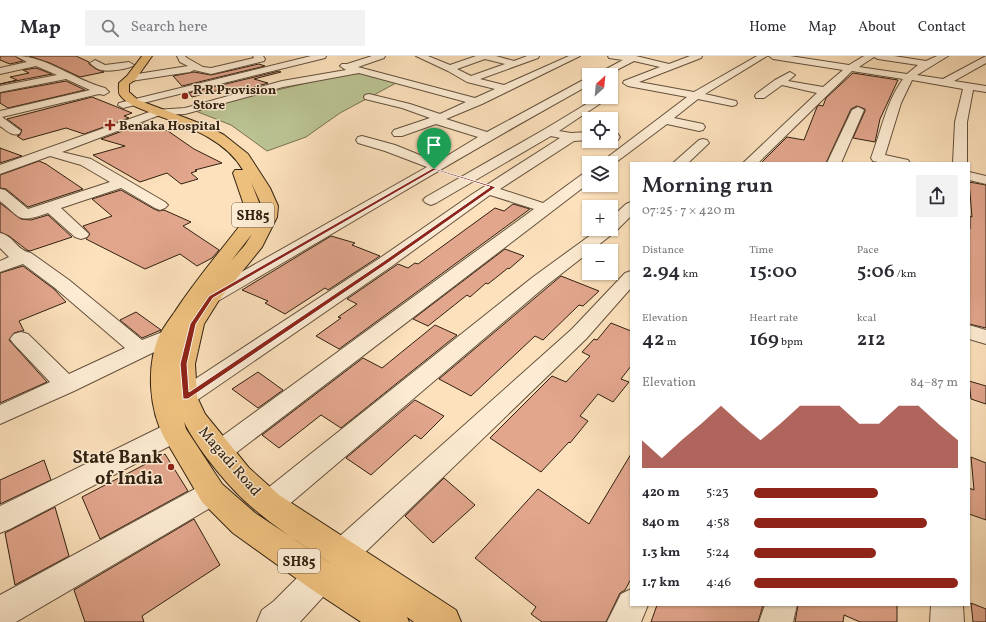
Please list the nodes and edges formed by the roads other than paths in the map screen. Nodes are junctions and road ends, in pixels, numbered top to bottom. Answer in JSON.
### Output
{"nodes":[{"id":1,"x":181,"y":56,"type":"edge"},
{"id":2,"x":382,"y":56,"type":"edge"},
{"id":3,"x":421,"y":56,"type":"edge"},
{"id":4,"x":485,"y":56,"type":"edge"},
{"id":5,"x":536,"y":56,"type":"edge"},
{"id":6,"x":576,"y":56,"type":"edge"},
{"id":7,"x":612,"y":56,"type":"edge"},
{"id":8,"x":698,"y":56,"type":"edge"},
{"id":9,"x":763,"y":56,"type":"edge"},
{"id":10,"x":773,"y":56,"type":"edge"},
{"id":11,"x":827,"y":56,"type":"edge"},
{"id":12,"x":870,"y":56,"type":"edge"},
{"id":13,"x":878,"y":56,"type":"edge"},
{"id":14,"x":634,"y":57,"type":"edge"},
{"id":15,"x":256,"y":58,"type":"edge"},
{"id":16,"x":29,"y":59,"type":"edge"},
{"id":17,"x":48,"y":59,"type":"dead end"},
{"id":18,"x":986,"y":59,"type":"edge"},
{"id":19,"x":941,"y":60,"type":"edge"},
{"id":20,"x":328,"y":61,"type":"edge"},
{"id":21,"x":95,"y":63,"type":"dead end"},
{"id":22,"x":513,"y":63,"type":"junction"},
{"id":23,"x":818,"y":63,"type":"junction"},
{"id":24,"x":136,"y":64,"type":"edge"},
{"id":25,"x":445,"y":66,"type":"junction"},
{"id":26,"x":348,"y":67,"type":"junction"},
{"id":27,"x":670,"y":67,"type":"junction"},
{"id":28,"x":973,"y":67,"type":"junction"},
{"id":29,"x":276,"y":68,"type":"junction"},
{"id":30,"x":613,"y":68,"type":"edge"},
{"id":31,"x":850,"y":68,"type":"junction"},
{"id":32,"x":190,"y":69,"type":"dead end"},
{"id":33,"x":359,"y":70,"type":"junction"},
{"id":34,"x":427,"y":70,"type":"dead end"},
{"id":35,"x":797,"y":70,"type":"dead end"},
{"id":36,"x":0,"y":71,"type":"edge"},
{"id":37,"x":413,"y":75,"type":"dead end"},
{"id":38,"x":68,"y":76,"type":"junction"},
{"id":39,"x":908,"y":78,"type":"junction"},
{"id":40,"x":399,"y":80,"type":"junction"},
{"id":41,"x":470,"y":80,"type":"junction"},
{"id":42,"x":779,"y":82,"type":"junction"},
{"id":43,"x":946,"y":82,"type":"junction"},
{"id":44,"x":628,"y":83,"type":"junction"},
{"id":45,"x":969,"y":86,"type":"junction"},
{"id":46,"x":504,"y":88,"type":"junction"},
{"id":47,"x":582,"y":88,"type":"edge"},
{"id":48,"x":0,"y":89,"type":"edge"},
{"id":49,"x":618,"y":89,"type":"edge"},
{"id":50,"x":986,"y":89,"type":"edge"},
{"id":51,"x":825,"y":91,"type":"junction"},
{"id":52,"x":28,"y":92,"type":"dead end"},
{"id":53,"x":696,"y":95,"type":"junction"},
{"id":54,"x":760,"y":96,"type":"dead end"},
{"id":55,"x":369,"y":97,"type":"dead end"},
{"id":56,"x":582,"y":97,"type":"edge"},
{"id":57,"x":573,"y":98,"type":"junction"},
{"id":58,"x":49,"y":102,"type":"junction"},
{"id":59,"x":478,"y":102,"type":"junction"},
{"id":60,"x":732,"y":103,"type":"dead end"},
{"id":61,"x":594,"y":104,"type":"edge"},
{"id":62,"x":128,"y":106,"type":"junction"},
{"id":63,"x":858,"y":110,"type":"dead end"},
{"id":64,"x":0,"y":114,"type":"edge"},
{"id":65,"x":439,"y":119,"type":"junction"},
{"id":66,"x":0,"y":120,"type":"edge"},
{"id":67,"x":665,"y":120,"type":"junction"},
{"id":68,"x":699,"y":127,"type":"dead end"},
{"id":69,"x":15,"y":131,"type":"dead end"},
{"id":70,"x":549,"y":132,"type":"junction"},
{"id":71,"x":398,"y":133,"type":"dead end"},
{"id":72,"x":488,"y":136,"type":"junction"},
{"id":73,"x":582,"y":136,"type":"edge"},
{"id":74,"x":570,"y":137,"type":"junction"},
{"id":75,"x":628,"y":138,"type":"dead end"},
{"id":76,"x":642,"y":138,"type":"junction"},
{"id":77,"x":362,"y":140,"type":"dead end"},
{"id":78,"x":703,"y":143,"type":"dead end"},
{"id":79,"x":50,"y":152,"type":"junction"},
{"id":80,"x":617,"y":156,"type":"edge"},
{"id":81,"x":681,"y":162,"type":"edge"},
{"id":82,"x":751,"y":162,"type":"edge"},
{"id":83,"x":834,"y":162,"type":"edge"},
{"id":84,"x":898,"y":162,"type":"edge"},
{"id":85,"x":960,"y":162,"type":"edge"},
{"id":86,"x":436,"y":168,"type":"junction"},
{"id":87,"x":487,"y":168,"type":"junction"},
{"id":88,"x":0,"y":170,"type":"edge"},
{"id":89,"x":511,"y":176,"type":"junction"},
{"id":90,"x":970,"y":176,"type":"edge"},
{"id":91,"x":468,"y":179,"type":"junction"},
{"id":92,"x":986,"y":180,"type":"edge"},
{"id":93,"x":582,"y":181,"type":"edge"},
{"id":94,"x":122,"y":183,"type":"junction"},
{"id":95,"x":491,"y":189,"type":"junction"},
{"id":96,"x":0,"y":193,"type":"edge"},
{"id":97,"x":431,"y":200,"type":"dead end"},
{"id":98,"x":160,"y":205,"type":"dead end"},
{"id":99,"x":52,"y":208,"type":"junction"},
{"id":100,"x":545,"y":208,"type":"junction"},
{"id":101,"x":630,"y":208,"type":"edge"},
{"id":102,"x":618,"y":225,"type":"edge"},
{"id":103,"x":81,"y":234,"type":"dead end"},
{"id":104,"x":603,"y":236,"type":"edge"},
{"id":105,"x":0,"y":238,"type":"edge"},
{"id":106,"x":25,"y":257,"type":"junction"},
{"id":107,"x":0,"y":267,"type":"edge"},
{"id":108,"x":630,"y":278,"type":"edge"},
{"id":109,"x":202,"y":298,"type":"junction"},
{"id":110,"x":970,"y":332,"type":"edge"},
{"id":111,"x":170,"y":336,"type":"junction"},
{"id":112,"x":986,"y":337,"type":"edge"},
{"id":113,"x":22,"y":339,"type":"dead end"},
{"id":114,"x":140,"y":350,"type":"junction"},
{"id":115,"x":66,"y":385,"type":"junction"},
{"id":116,"x":185,"y":397,"type":"junction"},
{"id":117,"x":0,"y":415,"type":"edge"},
{"id":118,"x":174,"y":432,"type":"junction"},
{"id":119,"x":219,"y":452,"type":"junction"},
{"id":120,"x":212,"y":493,"type":"junction"},
{"id":121,"x":269,"y":504,"type":"junction"},
{"id":122,"x":0,"y":520,"type":"edge"},
{"id":123,"x":342,"y":554,"type":"junction"},
{"id":124,"x":321,"y":576,"type":"junction"},
{"id":125,"x":632,"y":606,"type":"edge"},
{"id":126,"x":781,"y":606,"type":"edge"},
{"id":127,"x":947,"y":606,"type":"edge"},
{"id":128,"x":0,"y":613,"type":"edge"},
{"id":129,"x":274,"y":622,"type":"edge"},
{"id":130,"x":392,"y":622,"type":"edge"},
{"id":131,"x":444,"y":622,"type":"edge"},
{"id":132,"x":624,"y":622,"type":"edge"},
{"id":133,"x":776,"y":622,"type":"edge"},
{"id":134,"x":947,"y":622,"type":"edge"}],
"edges":[{"from":1,"to":15,"type":"street"},
{"from":2,"to":26,"type":"street"},
{"from":3,"to":25,"type":"street"},
{"from":4,"to":22,"type":"street"},
{"from":4,"to":25,"type":"street"},
{"from":5,"to":22,"type":"street"},
{"from":6,"to":46,"type":"street"},
{"from":7,"to":14,"type":"street"},
{"from":8,"to":27,"type":"street"},
{"from":9,"to":53,"type":"street"},
{"from":10,"to":23,"type":"street"},
{"from":11,"to":23,"type":"street"},
{"from":12,"to":31,"type":"street"},
{"from":13,"to":19,"type":"street"},
{"from":14,"to":27,"type":"street"},
{"from":14,"to":30,"type":"street"},
{"from":15,"to":29,"type":"street"},
{"from":16,"to":17,"type":"street"},
{"from":16,"to":36,"type":"street"},
{"from":16,"to":38,"type":"street"},
{"from":18,"to":28,"type":"street"},
{"from":19,"to":28,"type":"street"},
{"from":19,"to":39,"type":"street"},
{"from":20,"to":26,"type":"street"},
{"from":20,"to":29,"type":"street"},
{"from":21,"to":24,"type":"street"},
{"from":22,"to":41,"type":"street"},
{"from":23,"to":31,"type":"street"},
{"from":24,"to":32,"type":"street"},
{"from":24,"to":62,"type":"main road"},
{"from":25,"to":34,"type":"street"},
{"from":25,"to":41,"type":"street"},
{"from":26,"to":33,"type":"street"},
{"from":27,"to":44,"type":"street"},
{"from":28,"to":43,"type":"street"},
{"from":29,"to":62,"type":"street"},
{"from":31,"to":39,"type":"street"},
{"from":31,"to":51,"type":"street"},
{"from":33,"to":40,"type":"street"},
{"from":33,"to":62,"type":"street"},
{"from":35,"to":42,"type":"street"},
{"from":37,"to":40,"type":"street"},
{"from":38,"to":48,"type":"street"},
{"from":38,"to":62,"type":"street"},
{"from":39,"to":43,"type":"street"},
{"from":39,"to":84,"type":"street"},
{"from":40,"to":59,"type":"street"},
{"from":41,"to":46,"type":"street"},
{"from":42,"to":51,"type":"street"},
{"from":42,"to":54,"type":"street"},
{"from":43,"to":45,"type":"street"},
{"from":44,"to":49,"type":"street"},
{"from":44,"to":53,"type":"street"},
{"from":45,"to":50,"type":"street"},
{"from":45,"to":85,"type":"street"},
{"from":46,"to":59,"type":"street"},
{"from":47,"to":57,"type":"street"},
{"from":51,"to":82,"type":"street"},
{"from":52,"to":58,"type":"street"},
{"from":53,"to":60,"type":"street"},
{"from":53,"to":67,"type":"street"},
{"from":55,"to":65,"type":"street"},
{"from":56,"to":57,"type":"street"},
{"from":57,"to":72,"type":"street"},
{"from":58,"to":62,"type":"street"},
{"from":58,"to":64,"type":"street"},
{"from":59,"to":65,"type":"street"},
{"from":61,"to":70,"type":"street"},
{"from":62,"to":79,"type":"street"},
{"from":62,"to":109,"type":"main road","name":"Magadi Road","number":"SH85"},
{"from":63,"to":83,"type":"street"},
{"from":65,"to":71,"type":"street"},
{"from":65,"to":72,"type":"street"},
{"from":66,"to":69,"type":"street"},
{"from":67,"to":68,"type":"street"},
{"from":67,"to":76,"type":"street"},
{"from":70,"to":74,"type":"street"},
{"from":70,"to":87,"type":"street"},
{"from":72,"to":86,"type":"street"},
{"from":73,"to":74,"type":"street"},
{"from":74,"to":89,"type":"street"},
{"from":75,"to":76,"type":"street"},
{"from":76,"to":80,"type":"street"},
{"from":77,"to":86,"type":"street"},
{"from":78,"to":81,"type":"street"},
{"from":79,"to":88,"type":"street"},
{"from":79,"to":94,"type":"street"},
{"from":86,"to":91,"type":"street"},
{"from":86,"to":109,"type":"street"},
{"from":87,"to":89,"type":"street"},
{"from":87,"to":91,"type":"street"},
{"from":89,"to":95,"type":"street"},
{"from":90,"to":92,"type":"street"},
{"from":91,"to":95,"type":"street"},
{"from":91,"to":97,"type":"street"},
{"from":93,"to":100,"type":"street"},
{"from":94,"to":98,"type":"street"},
{"from":94,"to":99,"type":"street"},
{"from":95,"to":100,"type":"street"},
{"from":95,"to":116,"type":"street"},
{"from":96,"to":99,"type":"street"},
{"from":99,"to":103,"type":"street"},
{"from":100,"to":119,"type":"street"},
{"from":101,"to":102,"type":"street"},
{"from":104,"to":121,"type":"street"},
{"from":105,"to":106,"type":"street"},
{"from":106,"to":107,"type":"street"},
{"from":106,"to":114,"type":"street"},
{"from":108,"to":123,"type":"street"},
{"from":109,"to":111,"type":"main road","name":"Magadi Road","number":"SH85"},
{"from":109,"to":116,"type":"main road","name":"Magadi Road","number":"SH85"},
{"from":110,"to":112,"type":"street"},
{"from":111,"to":114,"type":"street"},
{"from":111,"to":118,"type":"main road","name":"Magadi Road","number":"SH85"},
{"from":113,"to":115,"type":"street"},
{"from":114,"to":115,"type":"street"},
{"from":115,"to":117,"type":"street"},
{"from":116,"to":119,"type":"main road","name":"Magadi Road","number":"SH85"},
{"from":118,"to":120,"type":"main road","name":"Magadi Road","number":"SH85"},
{"from":118,"to":122,"type":"street"},
{"from":119,"to":121,"type":"main road","name":"Magadi Road","number":"SH85"},
{"from":120,"to":124,"type":"main road","name":"Magadi Road","number":"SH85"},
{"from":120,"to":128,"type":"street"},
{"from":121,"to":123,"type":"main road","name":"Magadi Road","number":"SH85"},
{"from":123,"to":131,"type":"main road","name":"Magadi Road","number":"SH85"},
{"from":124,"to":129,"type":"street"},
{"from":124,"to":130,"type":"main road","name":"Magadi Road","number":"SH85"},
{"from":125,"to":132,"type":"street"},
{"from":126,"to":133,"type":"street"},
{"from":127,"to":134,"type":"street"}]}
